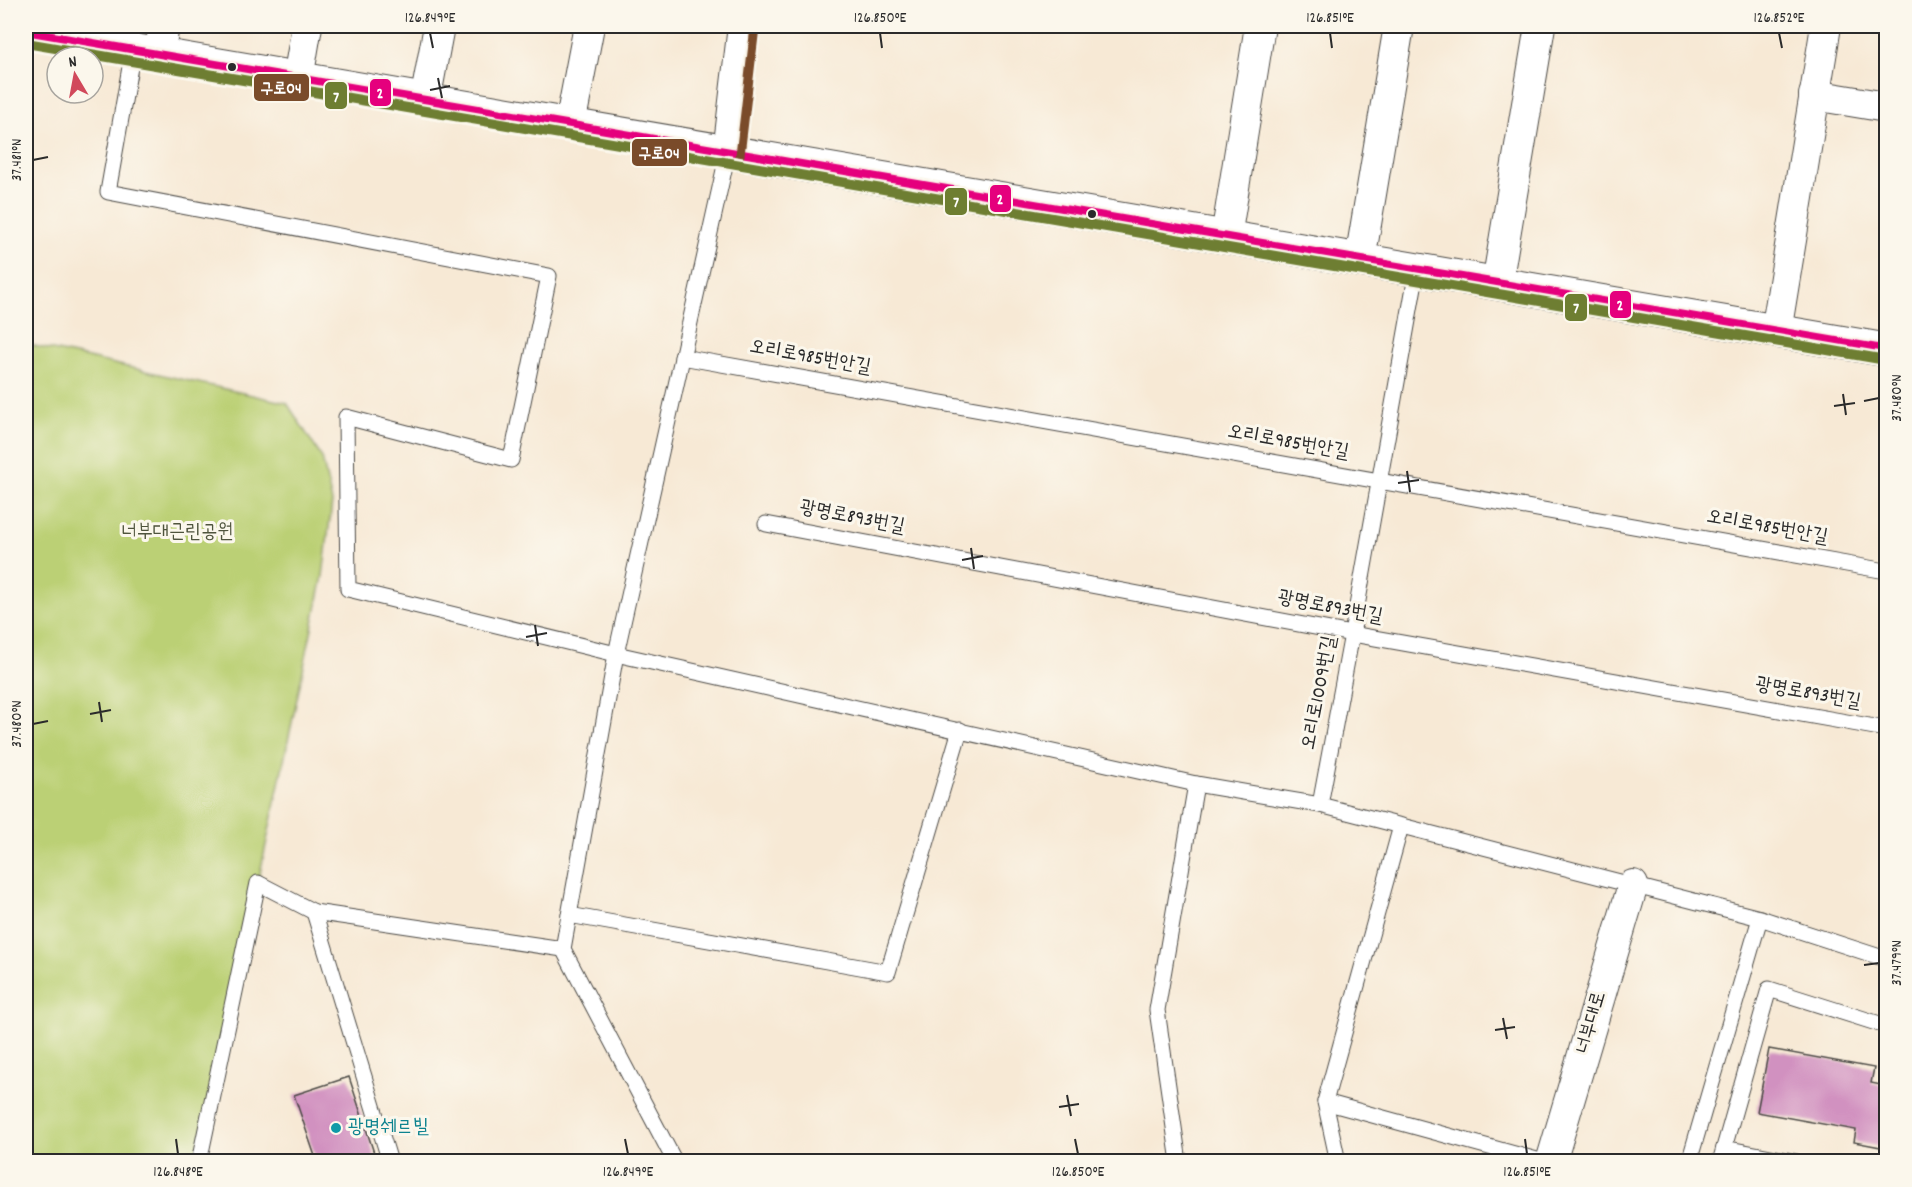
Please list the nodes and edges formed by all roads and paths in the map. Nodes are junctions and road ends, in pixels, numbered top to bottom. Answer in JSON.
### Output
{"nodes":[{"id":1,"x":307,"y":26,"type":"edge"},
{"id":2,"x":439,"y":26,"type":"edge"},
{"id":3,"x":589,"y":26,"type":"edge"},
{"id":4,"x":744,"y":26,"type":"edge"},
{"id":5,"x":1260,"y":26,"type":"edge"},
{"id":6,"x":1399,"y":26,"type":"edge"},
{"id":7,"x":1540,"y":26,"type":"edge"},
{"id":8,"x":1826,"y":26,"type":"edge"},
{"id":9,"x":26,"y":32,"type":"edge"},
{"id":10,"x":152,"y":43,"type":"edge"},
{"id":11,"x":298,"y":79,"type":"junction"},
{"id":12,"x":1814,"y":95,"type":"junction"},
{"id":13,"x":425,"y":101,"type":"junction"},
{"id":14,"x":1887,"y":107,"type":"edge"},
{"id":15,"x":570,"y":125,"type":"junction"},
{"id":16,"x":728,"y":152,"type":"junction"},
{"id":17,"x":1226,"y":237,"type":"junction"},
{"id":18,"x":1360,"y":260,"type":"junction"},
{"id":19,"x":1417,"y":270,"type":"junction"},
{"id":20,"x":1497,"y":284,"type":"junction"},
{"id":21,"x":1776,"y":332,"type":"junction"},
{"id":22,"x":1887,"y":350,"type":"edge"},
{"id":23,"x":682,"y":357,"type":"junction"},
{"id":24,"x":1379,"y":481,"type":"junction"},
{"id":25,"x":766,"y":524,"type":"dead end"},
{"id":26,"x":1887,"y":571,"type":"edge"},
{"id":27,"x":1352,"y":634,"type":"junction"},
{"id":28,"x":616,"y":654,"type":"junction"},
{"id":29,"x":1887,"y":729,"type":"edge"},
{"id":30,"x":960,"y":730,"type":"junction"},
{"id":31,"x":1196,"y":784,"type":"junction"},
{"id":32,"x":1320,"y":805,"type":"junction"},
{"id":33,"x":1401,"y":826,"type":"junction"},
{"id":34,"x":1633,"y":885,"type":"junction"},
{"id":35,"x":314,"y":912,"type":"junction"},
{"id":36,"x":569,"y":915,"type":"junction"},
{"id":37,"x":1760,"y":918,"type":"junction"},
{"id":38,"x":563,"y":949,"type":"junction"},
{"id":39,"x":1887,"y":959,"type":"edge"},
{"id":40,"x":1887,"y":1026,"type":"edge"},
{"id":41,"x":1325,"y":1102,"type":"junction"},
{"id":42,"x":1722,"y":1155,"type":"edge"},
{"id":43,"x":199,"y":1161,"type":"edge"},
{"id":44,"x":390,"y":1161,"type":"edge"},
{"id":45,"x":675,"y":1161,"type":"edge"},
{"id":46,"x":1179,"y":1161,"type":"edge"},
{"id":47,"x":1338,"y":1161,"type":"edge"},
{"id":48,"x":1544,"y":1161,"type":"edge"},
{"id":49,"x":1551,"y":1161,"type":"edge"},
{"id":50,"x":1689,"y":1161,"type":"edge"},
{"id":51,"x":1797,"y":1161,"type":"edge"}],
"edges":[{"from":1,"to":11,"type":"street"},
{"from":2,"to":13,"type":"street"},
{"from":3,"to":15,"type":"street"},
{"from":4,"to":16,"type":"street"},
{"from":5,"to":17,"type":"street"},
{"from":6,"to":18,"type":"street"},
{"from":7,"to":20,"type":"street"},
{"from":8,"to":12,"type":"street"},
{"from":9,"to":10,"type":"main road"},
{"from":10,"to":11,"type":"main road"},
{"from":10,"to":28,"type":"lane"},
{"from":11,"to":13,"type":"main road"},
{"from":12,"to":14,"type":"street"},
{"from":12,"to":21,"type":"street"},
{"from":13,"to":15,"type":"main road"},
{"from":15,"to":16,"type":"main road"},
{"from":16,"to":17,"type":"main road"},
{"from":16,"to":23,"type":"lane"},
{"from":17,"to":18,"type":"main road"},
{"from":18,"to":19,"type":"main road"},
{"from":19,"to":20,"type":"main road"},
{"from":19,"to":24,"type":"lane","name":"오리로1009번길"},
{"from":20,"to":21,"type":"main road"},
{"from":21,"to":22,"type":"main road"},
{"from":23,"to":24,"type":"lane","name":"오리로985번안길"},
{"from":23,"to":28,"type":"lane"},
{"from":24,"to":26,"type":"lane","name":"오리로985번안길"},
{"from":24,"to":27,"type":"lane","name":"오리로1009번길"},
{"from":25,"to":27,"type":"lane","name":"광명로893번길"},
{"from":27,"to":29,"type":"lane","name":"광명로893번길"},
{"from":27,"to":32,"type":"lane","name":"오리로1009번길"},
{"from":28,"to":30,"type":"lane"},
{"from":28,"to":36,"type":"lane"},
{"from":30,"to":31,"type":"lane"},
{"from":30,"to":36,"type":"lane"},
{"from":31,"to":32,"type":"lane"},
{"from":31,"to":46,"type":"lane"},
{"from":32,"to":33,"type":"lane"},
{"from":33,"to":34,"type":"lane"},
{"from":33,"to":41,"type":"lane"},
{"from":34,"to":37,"type":"lane"},
{"from":34,"to":49,"type":"street","name":"너부대로"},
{"from":35,"to":38,"type":"lane"},
{"from":35,"to":43,"type":"lane"},
{"from":35,"to":44,"type":"lane"},
{"from":36,"to":38,"type":"lane"},
{"from":37,"to":39,"type":"lane"},
{"from":37,"to":50,"type":"lane"},
{"from":38,"to":45,"type":"lane"},
{"from":40,"to":42,"type":"lane"},
{"from":41,"to":47,"type":"lane"},
{"from":41,"to":48,"type":"lane"},
{"from":42,"to":51,"type":"lane"}]}
